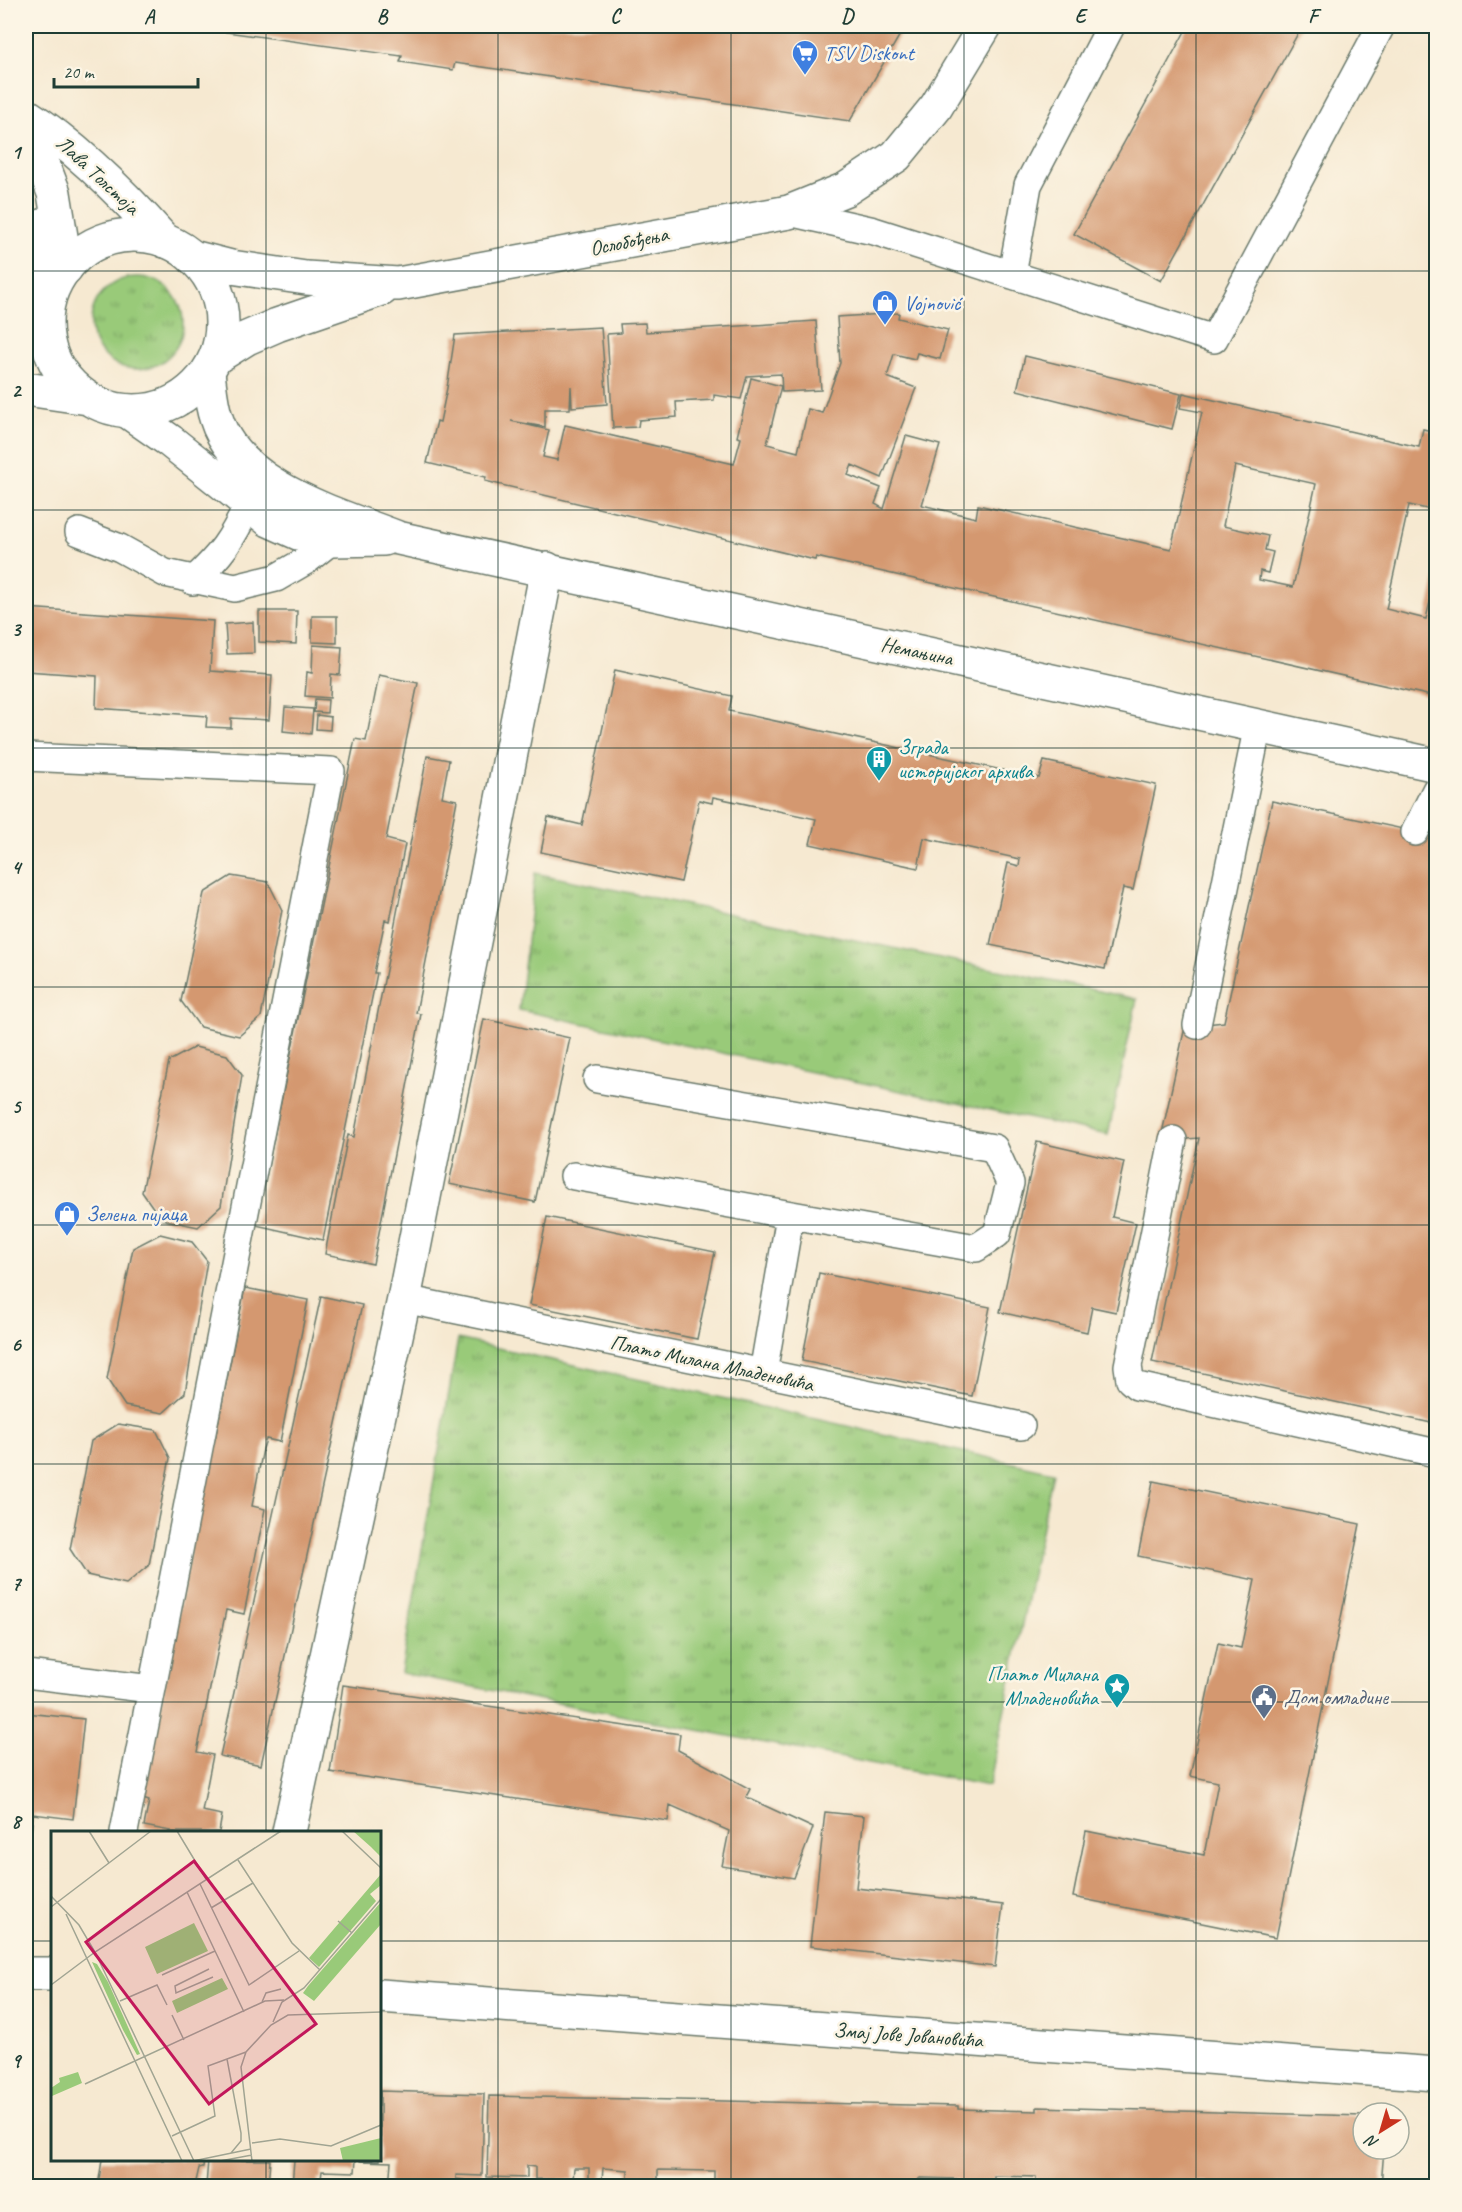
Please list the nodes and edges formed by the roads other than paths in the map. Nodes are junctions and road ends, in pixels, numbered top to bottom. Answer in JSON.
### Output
{"nodes":[{"id":1,"x":985,"y":26,"type":"edge"},
{"id":2,"x":1111,"y":26,"type":"edge"},
{"id":3,"x":1380,"y":26,"type":"edge"},
{"id":4,"x":26,"y":115,"type":"edge"},
{"id":5,"x":26,"y":140,"type":"edge"},
{"id":6,"x":26,"y":180,"type":"edge"},
{"id":7,"x":789,"y":212,"type":"junction"},
{"id":8,"x":179,"y":249,"type":"junction"},
{"id":9,"x":62,"y":274,"type":"junction"},
{"id":10,"x":1012,"y":275,"type":"junction"},
{"id":11,"x":398,"y":284,"type":"junction"},
{"id":12,"x":26,"y":293,"type":"edge"},
{"id":13,"x":26,"y":304,"type":"edge"},
{"id":14,"x":211,"y":365,"type":"junction"},
{"id":15,"x":26,"y":388,"type":"edge"},
{"id":16,"x":88,"y":398,"type":"junction"},
{"id":17,"x":127,"y":411,"type":"junction"},
{"id":18,"x":248,"y":505,"type":"junction"},
{"id":19,"x":79,"y":532,"type":"dead end"},
{"id":20,"x":398,"y":538,"type":"junction"},
{"id":21,"x":332,"y":540,"type":"junction"},
{"id":22,"x":547,"y":569,"type":"junction"},
{"id":23,"x":193,"y":581,"type":"junction"},
{"id":24,"x":1258,"y":725,"type":"junction"},
{"id":25,"x":26,"y":757,"type":"edge"},
{"id":26,"x":1437,"y":765,"type":"edge"},
{"id":27,"x":1437,"y":790,"type":"edge"},
{"id":28,"x":1415,"y":832,"type":"dead end"},
{"id":29,"x":1197,"y":1024,"type":"dead end"},
{"id":30,"x":597,"y":1079,"type":"dead end"},
{"id":31,"x":1173,"y":1140,"type":"dead end"},
{"id":32,"x":574,"y":1176,"type":"dead end"},
{"id":33,"x":790,"y":1216,"type":"junction"},
{"id":34,"x":404,"y":1299,"type":"junction"},
{"id":35,"x":763,"y":1373,"type":"junction"},
{"id":36,"x":1021,"y":1426,"type":"dead end"},
{"id":37,"x":1437,"y":1453,"type":"edge"},
{"id":38,"x":26,"y":1674,"type":"edge"},
{"id":39,"x":152,"y":1689,"type":"junction"},
{"id":40,"x":124,"y":1831,"type":"edge"},
{"id":41,"x":289,"y":1831,"type":"edge"},
{"id":42,"x":26,"y":1974,"type":"edge"},
{"id":43,"x":51,"y":1974,"type":"edge"},
{"id":44,"x":381,"y":1996,"type":"edge"},
{"id":45,"x":1437,"y":2074,"type":"edge"}],
"edges":[{"from":1,"to":7,"type":"street","name":"Ослобођења"},
{"from":2,"to":10,"type":"lane"},
{"from":3,"to":10,"type":"lane"},
{"from":4,"to":8,"type":"street","name":"Лава Толстоја"},
{"from":5,"to":9,"type":"street","name":"Лава Толстоја"},
{"from":6,"to":12,"type":"street"},
{"from":7,"to":10,"type":"lane"},
{"from":7,"to":11,"type":"street","name":"Ослобођења"},
{"from":8,"to":9,"type":"street"},
{"from":8,"to":11,"type":"street","name":"Ослобођења"},
{"from":8,"to":14,"type":"street"},
{"from":9,"to":13,"type":"street"},
{"from":9,"to":16,"type":"street"},
{"from":11,"to":14,"type":"street"},
{"from":14,"to":17,"type":"street"},
{"from":14,"to":20,"type":"street"},
{"from":15,"to":16,"type":"street"},
{"from":16,"to":17,"type":"street"},
{"from":17,"to":18,"type":"street"},
{"from":18,"to":21,"type":"street"},
{"from":18,"to":23,"type":"lane"},
{"from":19,"to":23,"type":"lane"},
{"from":20,"to":21,"type":"street"},
{"from":20,"to":22,"type":"street","name":"Немањина"},
{"from":21,"to":23,"type":"lane"},
{"from":22,"to":24,"type":"street","name":"Немањина"},
{"from":22,"to":34,"type":"street"},
{"from":24,"to":26,"type":"street","name":"Немањина"},
{"from":24,"to":29,"type":"lane"},
{"from":25,"to":39,"type":"lane"},
{"from":27,"to":28,"type":"lane"},
{"from":30,"to":33,"type":"lane"},
{"from":31,"to":37,"type":"lane"},
{"from":32,"to":33,"type":"lane"},
{"from":33,"to":35,"type":"lane"},
{"from":34,"to":35,"type":"lane","name":"Плато Милана Младеновића"},
{"from":34,"to":41,"type":"street"},
{"from":35,"to":36,"type":"lane","name":"Плато Милана Младеновића"},
{"from":38,"to":39,"type":"lane"},
{"from":39,"to":40,"type":"lane"},
{"from":42,"to":43,"type":"street"},
{"from":44,"to":45,"type":"street","name":"Змај Јове Јовановића"}]}
